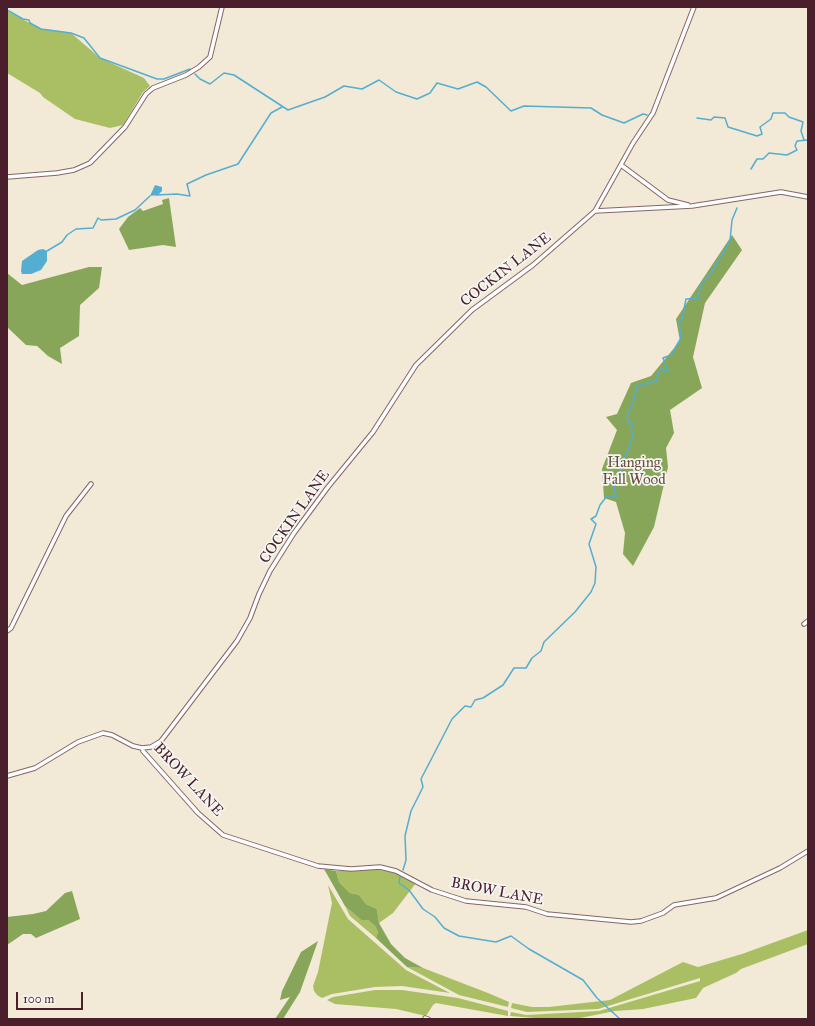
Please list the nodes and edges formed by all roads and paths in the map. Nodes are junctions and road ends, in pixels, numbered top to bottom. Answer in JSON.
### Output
{"nodes":[{"id":1,"x":222,"y":7,"type":"edge"},
{"id":2,"x":694,"y":7,"type":"edge"},
{"id":3,"x":621,"y":165,"type":"junction"},
{"id":4,"x":7,"y":177,"type":"edge"},
{"id":5,"x":808,"y":197,"type":"edge"},
{"id":6,"x":674,"y":201,"type":"junction"},
{"id":7,"x":692,"y":206,"type":"junction"},
{"id":8,"x":673,"y":207,"type":"junction"},
{"id":9,"x":595,"y":211,"type":"junction"},
{"id":10,"x":91,"y":484,"type":"dead end"},
{"id":11,"x":808,"y":620,"type":"edge"},
{"id":12,"x":804,"y":624,"type":"dead end"},
{"id":13,"x":7,"y":631,"type":"edge"},
{"id":14,"x":142,"y":748,"type":"junction"},
{"id":15,"x":7,"y":776,"type":"edge"},
{"id":16,"x":808,"y":850,"type":"edge"}],
"edges":[{"from":1,"to":4,"type":"street"},
{"from":2,"to":3,"type":"street","name":"COCKIN LANE"},
{"from":3,"to":6,"type":"street"},
{"from":3,"to":9,"type":"street","name":"COCKIN LANE"},
{"from":5,"to":7,"type":"street"},
{"from":6,"to":7,"type":"street"},
{"from":6,"to":8,"type":"street"},
{"from":7,"to":8,"type":"street"},
{"from":8,"to":9,"type":"street"},
{"from":9,"to":14,"type":"street","name":"COCKIN LANE"},
{"from":10,"to":13,"type":"street"},
{"from":11,"to":12,"type":"street"},
{"from":14,"to":15,"type":"street"},
{"from":14,"to":16,"type":"street","name":"BROW LANE"}]}
